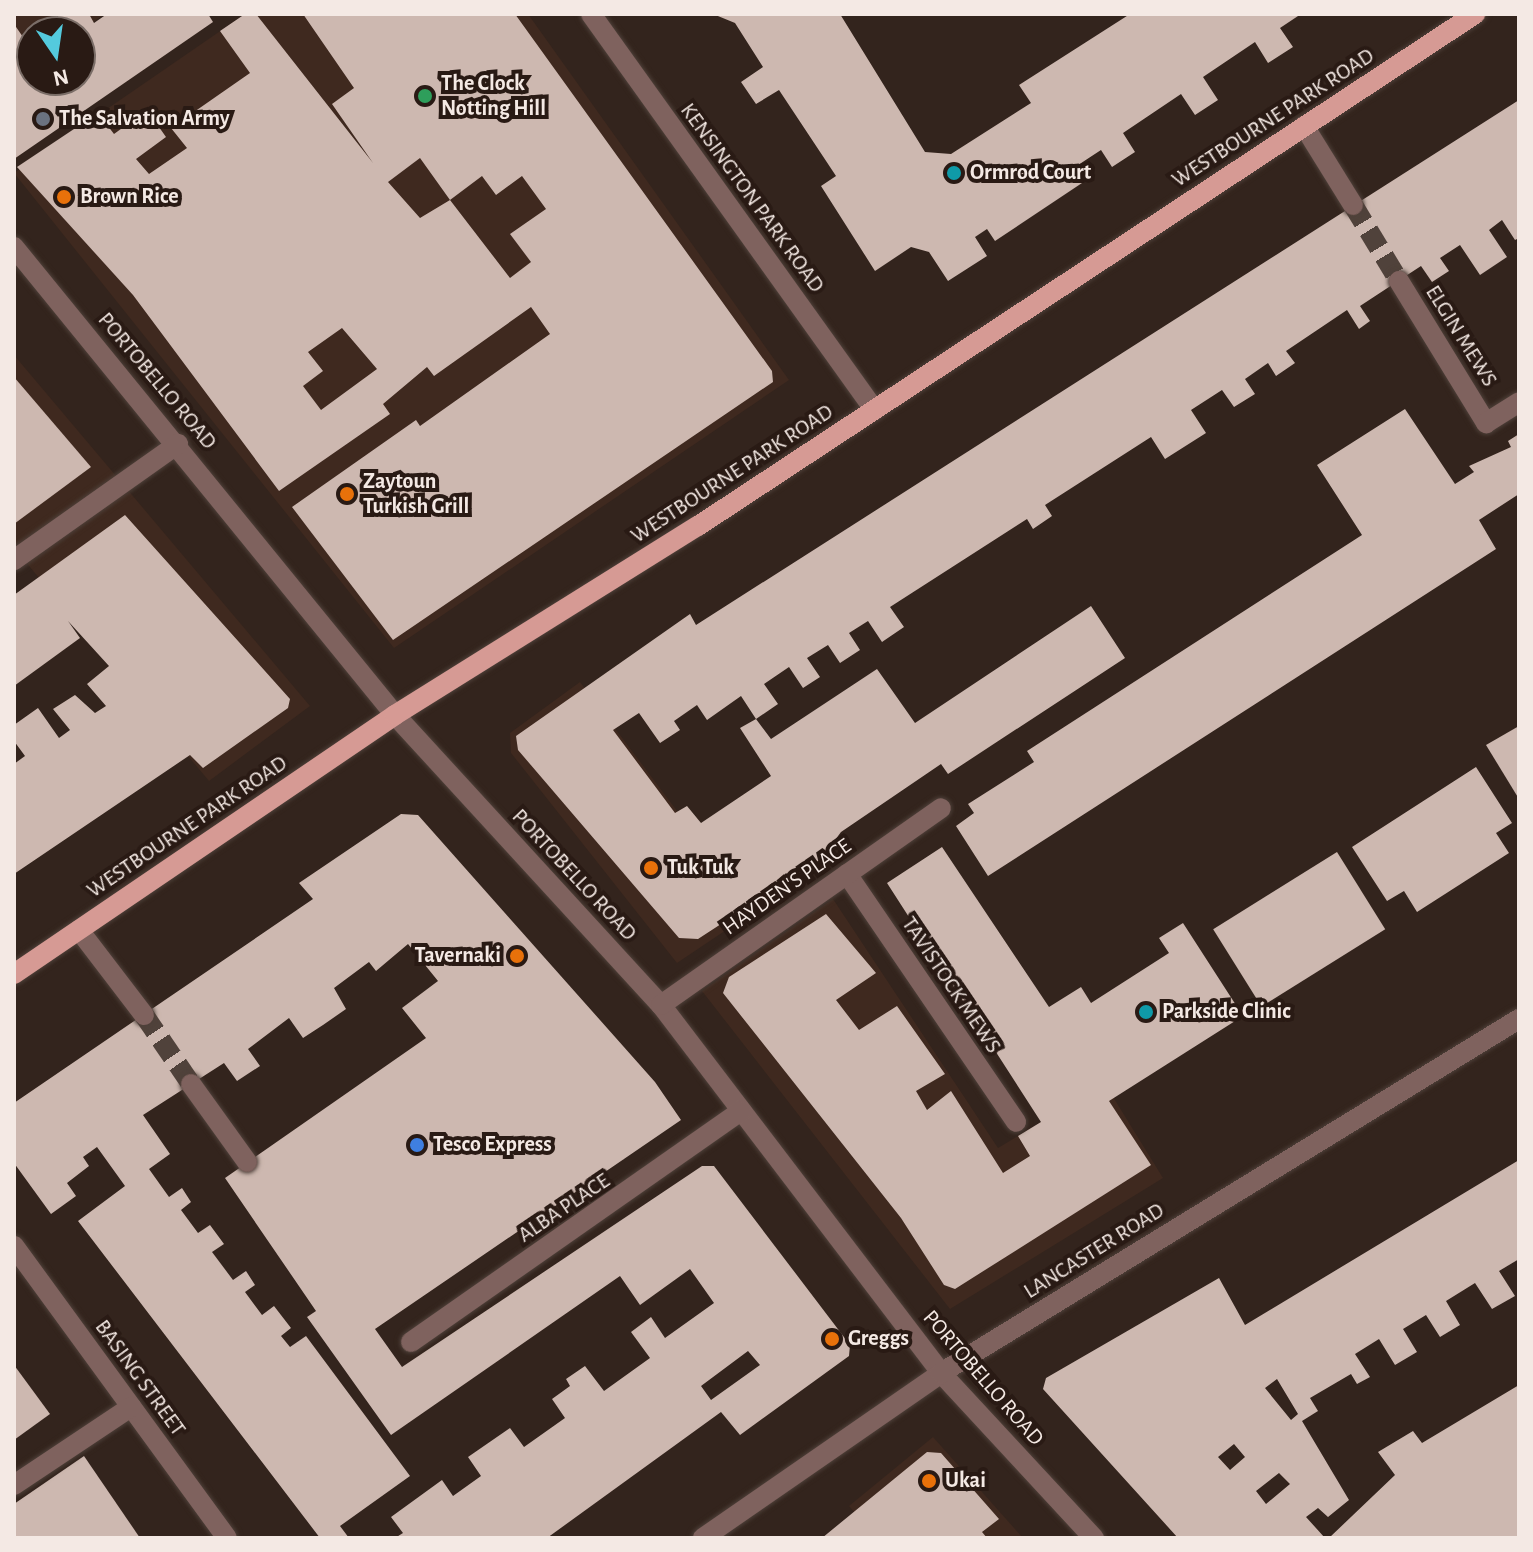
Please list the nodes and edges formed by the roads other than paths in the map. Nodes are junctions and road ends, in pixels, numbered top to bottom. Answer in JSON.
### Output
{"nodes":[{"id":1,"x":591,"y":14,"type":"edge"},
{"id":2,"x":1475,"y":14,"type":"edge"},
{"id":3,"x":1304,"y":126,"type":"junction"},
{"id":4,"x":1353,"y":205,"type":"tunnel mouth"},
{"id":5,"x":14,"y":247,"type":"edge"},
{"id":6,"x":1399,"y":281,"type":"tunnel mouth"},
{"id":7,"x":1519,"y":402,"type":"edge"},
{"id":8,"x":874,"y":410,"type":"junction"},
{"id":9,"x":178,"y":444,"type":"junction"},
{"id":10,"x":14,"y":560,"type":"edge"},
{"id":11,"x":395,"y":715,"type":"junction"},
{"id":12,"x":941,"y":808,"type":"dead end"},
{"id":13,"x":847,"y":874,"type":"junction"},
{"id":14,"x":79,"y":930,"type":"junction"},
{"id":15,"x":14,"y":974,"type":"edge"},
{"id":16,"x":661,"y":1005,"type":"junction"},
{"id":17,"x":144,"y":1015,"type":"tunnel mouth"},
{"id":18,"x":1519,"y":1019,"type":"edge"},
{"id":19,"x":191,"y":1084,"type":"tunnel mouth"},
{"id":20,"x":741,"y":1111,"type":"junction"},
{"id":21,"x":1016,"y":1122,"type":"dead end"},
{"id":22,"x":247,"y":1162,"type":"dead end"},
{"id":23,"x":14,"y":1246,"type":"edge"},
{"id":24,"x":411,"y":1342,"type":"dead end"},
{"id":25,"x":941,"y":1373,"type":"junction"},
{"id":26,"x":131,"y":1407,"type":"junction"},
{"id":27,"x":14,"y":1485,"type":"edge"},
{"id":28,"x":227,"y":1538,"type":"edge"},
{"id":29,"x":703,"y":1538,"type":"edge"},
{"id":30,"x":1094,"y":1538,"type":"edge"}],
"edges":[{"from":1,"to":8,"type":"street","name":"KENSINGTON PARK ROAD"},
{"from":2,"to":3,"type":"main road","name":"WESTBOURNE PARK ROAD"},
{"from":3,"to":4,"type":"street"},
{"from":3,"to":8,"type":"main road","name":"WESTBOURNE PARK ROAD"},
{"from":5,"to":9,"type":"street","name":"PORTOBELLO ROAD"},
{"from":6,"to":7,"type":"street","name":"ELGIN MEWS"},
{"from":8,"to":11,"type":"main road","name":"WESTBOURNE PARK ROAD"},
{"from":9,"to":10,"type":"street"},
{"from":9,"to":11,"type":"street","name":"PORTOBELLO ROAD"},
{"from":11,"to":14,"type":"main road","name":"WESTBOURNE PARK ROAD"},
{"from":11,"to":16,"type":"street","name":"PORTOBELLO ROAD"},
{"from":12,"to":13,"type":"street","name":"HAYDEN'S PLACE"},
{"from":13,"to":16,"type":"street","name":"HAYDEN'S PLACE"},
{"from":13,"to":21,"type":"street","name":"TAVISTOCK MEWS"},
{"from":14,"to":15,"type":"main road","name":"WESTBOURNE PARK ROAD"},
{"from":14,"to":17,"type":"street"},
{"from":16,"to":20,"type":"street","name":"PORTOBELLO ROAD"},
{"from":18,"to":25,"type":"street","name":"LANCASTER ROAD"},
{"from":19,"to":22,"type":"street"},
{"from":20,"to":24,"type":"street","name":"ALBA PLACE"},
{"from":20,"to":25,"type":"street","name":"PORTOBELLO ROAD"},
{"from":23,"to":26,"type":"street","name":"BASING STREET"},
{"from":25,"to":29,"type":"street","name":"LANCASTER ROAD"},
{"from":25,"to":30,"type":"street","name":"PORTOBELLO ROAD"},
{"from":26,"to":27,"type":"street"},
{"from":26,"to":28,"type":"street","name":"BASING STREET"}]}
